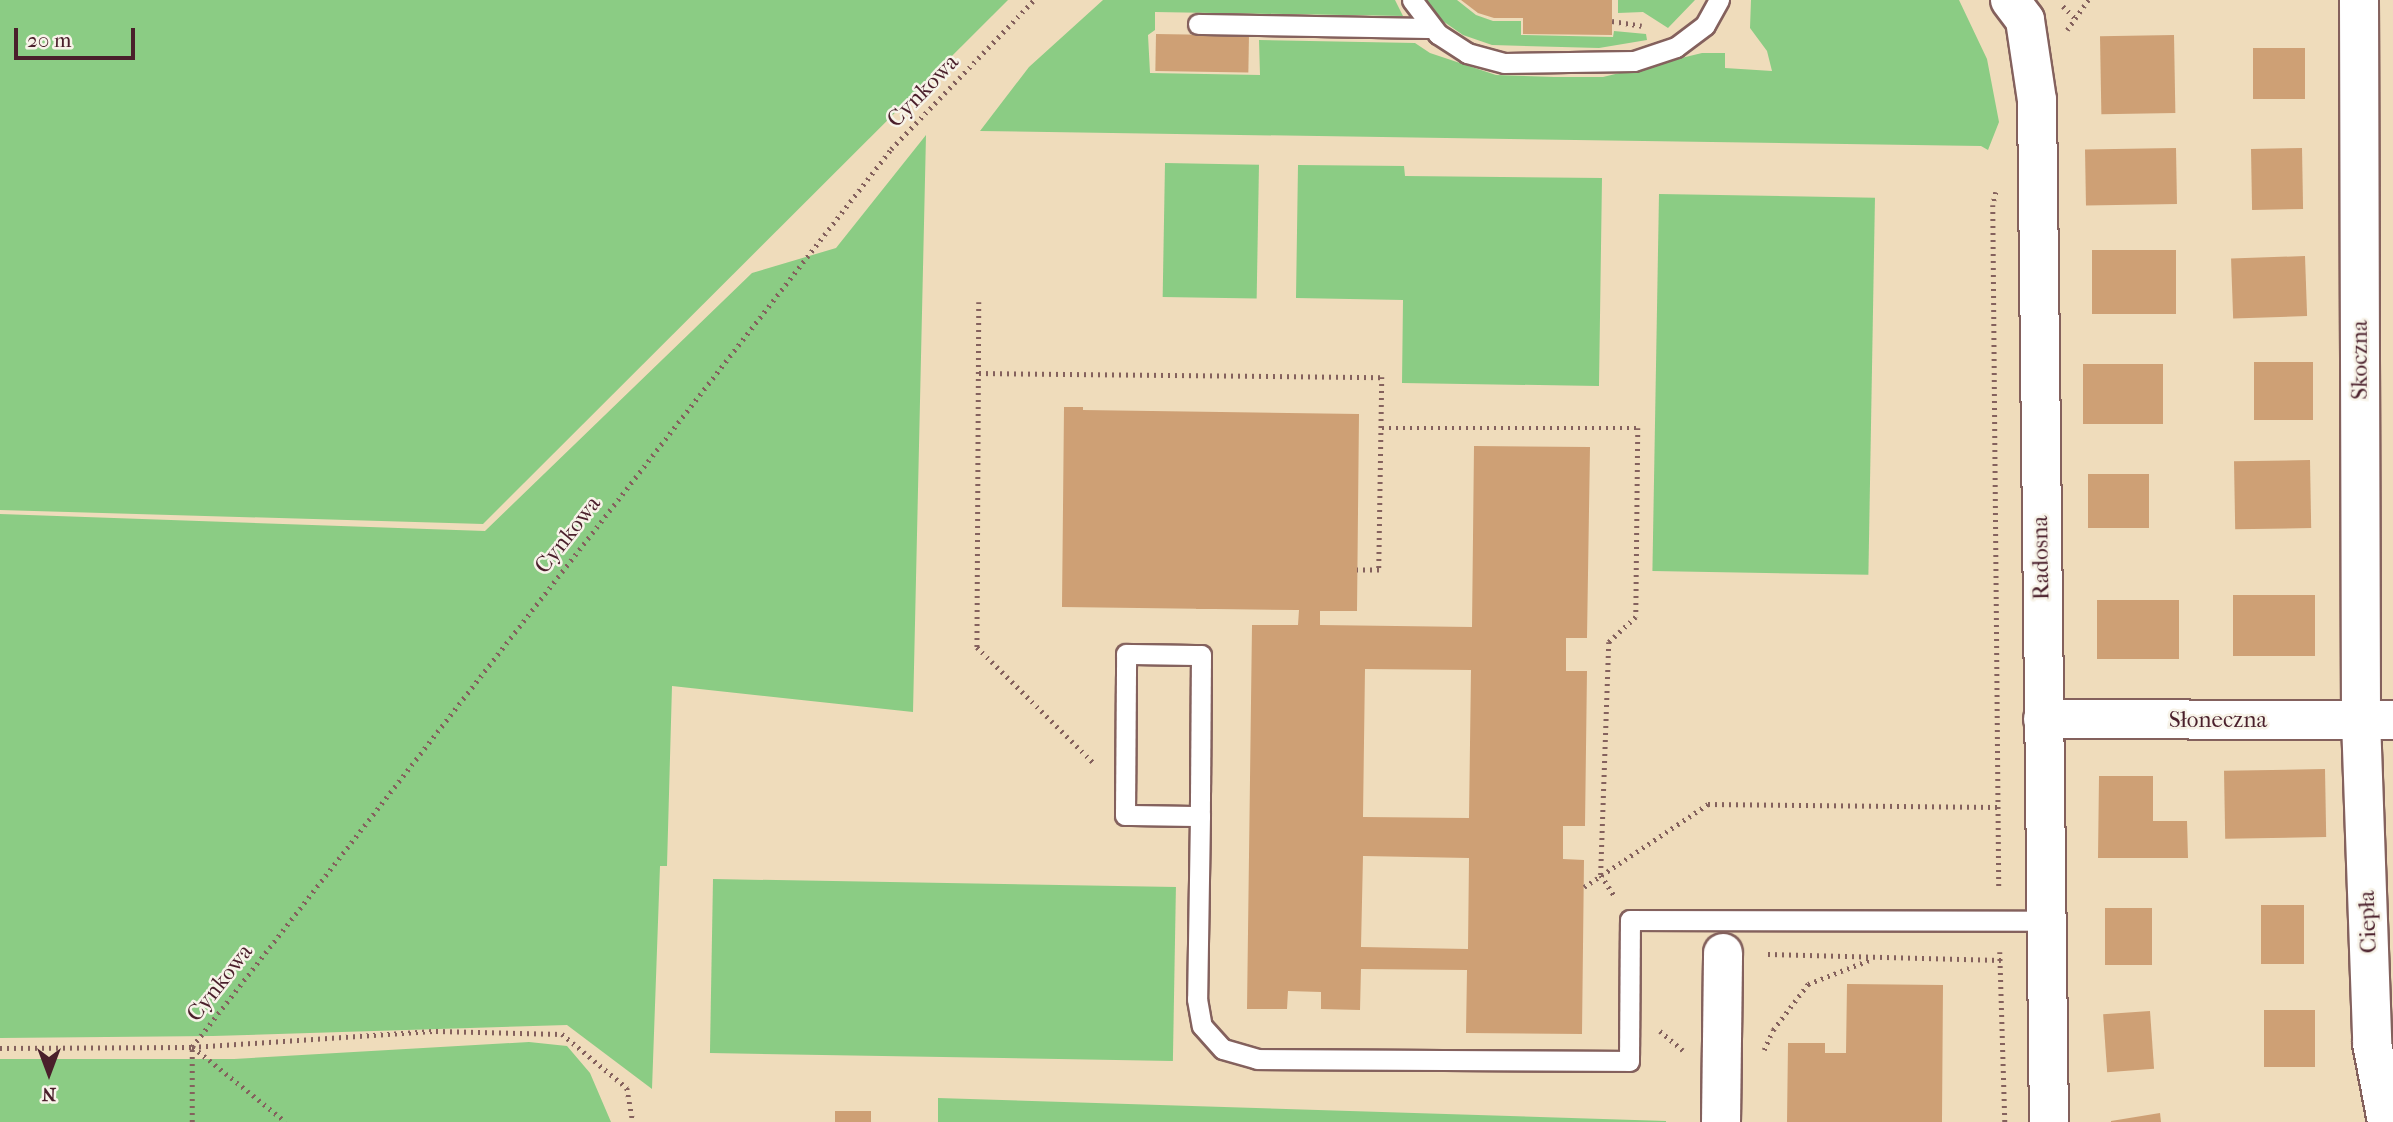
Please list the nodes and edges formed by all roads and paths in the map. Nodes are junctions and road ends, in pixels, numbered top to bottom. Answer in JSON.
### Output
{"nodes":[{"id":1,"x":1034,"y":0,"type":"edge"},
{"id":2,"x":1412,"y":0,"type":"edge"},
{"id":3,"x":1719,"y":0,"type":"edge"},
{"id":4,"x":2359,"y":0,"type":"edge"},
{"id":5,"x":2028,"y":7,"type":"edge"},
{"id":6,"x":1612,"y":22,"type":"dead end"},
{"id":7,"x":1628,"y":22,"type":"dead end"},
{"id":8,"x":1198,"y":24,"type":"dead end"},
{"id":9,"x":1432,"y":27,"type":"junction"},
{"id":10,"x":1998,"y":182,"type":"dead end"},
{"id":11,"x":979,"y":302,"type":"dead end"},
{"id":12,"x":979,"y":373,"type":"junction"},
{"id":13,"x":1382,"y":428,"type":"junction"},
{"id":14,"x":1357,"y":570,"type":"dead end"},
{"id":15,"x":2043,"y":719,"type":"junction"},
{"id":16,"x":2377,"y":720,"type":"edge"},
{"id":17,"x":1125,"y":793,"type":"junction"},
{"id":18,"x":1997,"y":807,"type":"junction"},
{"id":19,"x":1200,"y":816,"type":"junction"},
{"id":20,"x":1601,"y":875,"type":"junction"},
{"id":21,"x":1584,"y":887,"type":"dead end"},
{"id":22,"x":2000,"y":921,"type":"junction"},
{"id":23,"x":2046,"y":921,"type":"junction"},
{"id":24,"x":1723,"y":953,"type":"joint"},
{"id":25,"x":1876,"y":957,"type":"junction"},
{"id":26,"x":2000,"y":960,"type":"junction"},
{"id":27,"x":2047,"y":961,"type":"junction"},
{"id":28,"x":1629,"y":1007,"type":"junction"},
{"id":29,"x":192,"y":1046,"type":"junction"},
{"id":30,"x":0,"y":1048,"type":"edge"},
{"id":31,"x":1760,"y":1059,"type":"dead end"},
{"id":32,"x":1721,"y":1104,"type":"edge"},
{"id":33,"x":192,"y":1122,"type":"edge"},
{"id":34,"x":286,"y":1122,"type":"edge"},
{"id":35,"x":633,"y":1122,"type":"edge"},
{"id":36,"x":2006,"y":1122,"type":"edge"},
{"id":37,"x":2049,"y":1122,"type":"edge"},
{"id":38,"x":2387,"y":1122,"type":"edge"}],
"edges":[{"from":1,"to":29,"type":"path","name":"Cynkowa"},
{"from":2,"to":9,"type":"lane"},
{"from":3,"to":9,"type":"lane"},
{"from":4,"to":16,"type":"street","name":"Skoczna"},
{"from":5,"to":15,"type":"street","name":"Radosna"},
{"from":6,"to":7,"type":"path"},
{"from":8,"to":9,"type":"lane"},
{"from":10,"to":18,"type":"path"},
{"from":11,"to":12,"type":"path"},
{"from":12,"to":13,"type":"path"},
{"from":12,"to":17,"type":"path"},
{"from":13,"to":14,"type":"path"},
{"from":13,"to":20,"type":"path"},
{"from":15,"to":16,"type":"street","name":"Słoneczna"},
{"from":15,"to":23,"type":"street","name":"Radosna"},
{"from":16,"to":38,"type":"street","name":"Ciepła"},
{"from":17,"to":19,"type":"lane"},
{"from":17,"to":19,"type":"lane"},
{"from":18,"to":20,"type":"path"},
{"from":18,"to":22,"type":"path"},
{"from":19,"to":28,"type":"lane"},
{"from":20,"to":21,"type":"path"},
{"from":22,"to":23,"type":"lane"},
{"from":22,"to":26,"type":"path"},
{"from":22,"to":28,"type":"lane"},
{"from":23,"to":27,"type":"street","name":"Radosna"},
{"from":24,"to":25,"type":"path"},
{"from":24,"to":32,"type":"street"},
{"from":25,"to":26,"type":"path"},
{"from":25,"to":31,"type":"path"},
{"from":26,"to":27,"type":"path"},
{"from":26,"to":36,"type":"path"},
{"from":27,"to":37,"type":"street","name":"Radosna"},
{"from":28,"to":32,"type":"path"},
{"from":29,"to":30,"type":"path"},
{"from":29,"to":33,"type":"path","name":"Cynkowa"},
{"from":29,"to":34,"type":"path"},
{"from":29,"to":35,"type":"path"}]}
